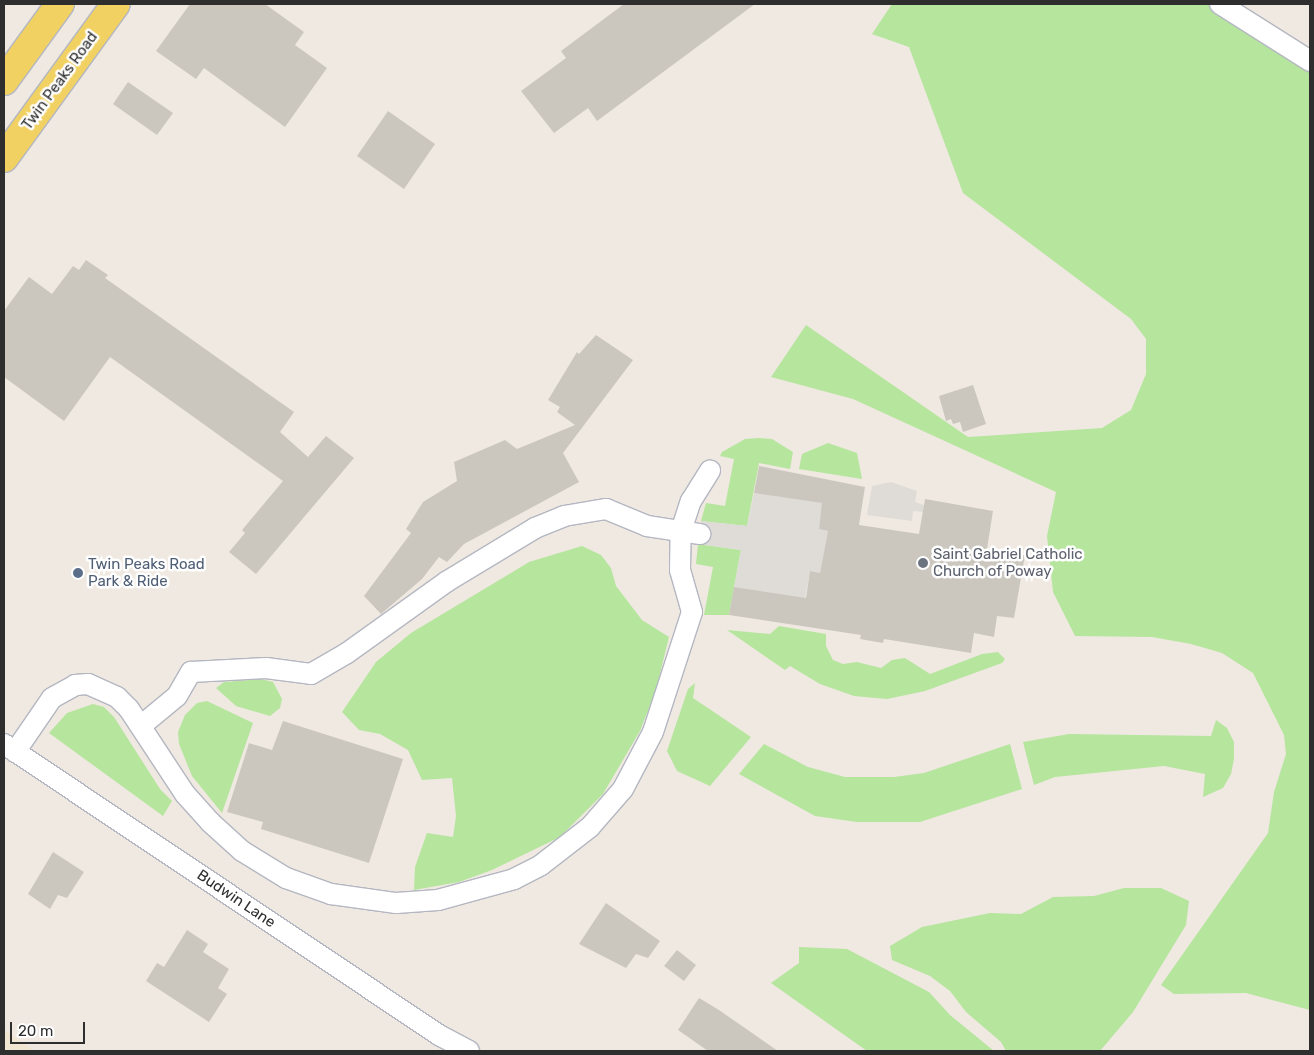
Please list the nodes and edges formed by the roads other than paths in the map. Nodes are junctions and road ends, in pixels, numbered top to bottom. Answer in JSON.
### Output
{"nodes":[{"id":1,"x":60,"y":4,"type":"edge"},
{"id":2,"x":116,"y":4,"type":"edge"},
{"id":3,"x":1220,"y":4,"type":"edge"},
{"id":4,"x":1310,"y":62,"type":"edge"},
{"id":5,"x":4,"y":81,"type":"edge"},
{"id":6,"x":4,"y":158,"type":"edge"},
{"id":7,"x":710,"y":471,"type":"dead end"},
{"id":8,"x":690,"y":532,"type":"junction"},
{"id":9,"x":142,"y":725,"type":"junction"},
{"id":10,"x":9,"y":748,"type":"edge"},
{"id":11,"x":469,"y":1051,"type":"edge"}],
"edges":[{"from":1,"to":5,"type":"main road"},
{"from":2,"to":6,"type":"main road","name":"Twin Peaks Road"},
{"from":3,"to":4,"type":"street"},
{"from":7,"to":8,"type":"street"},
{"from":8,"to":9,"type":"street"},
{"from":8,"to":9,"type":"street"},
{"from":9,"to":10,"type":"street"},
{"from":10,"to":11,"type":"street","name":"Budwin Lane"}]}
